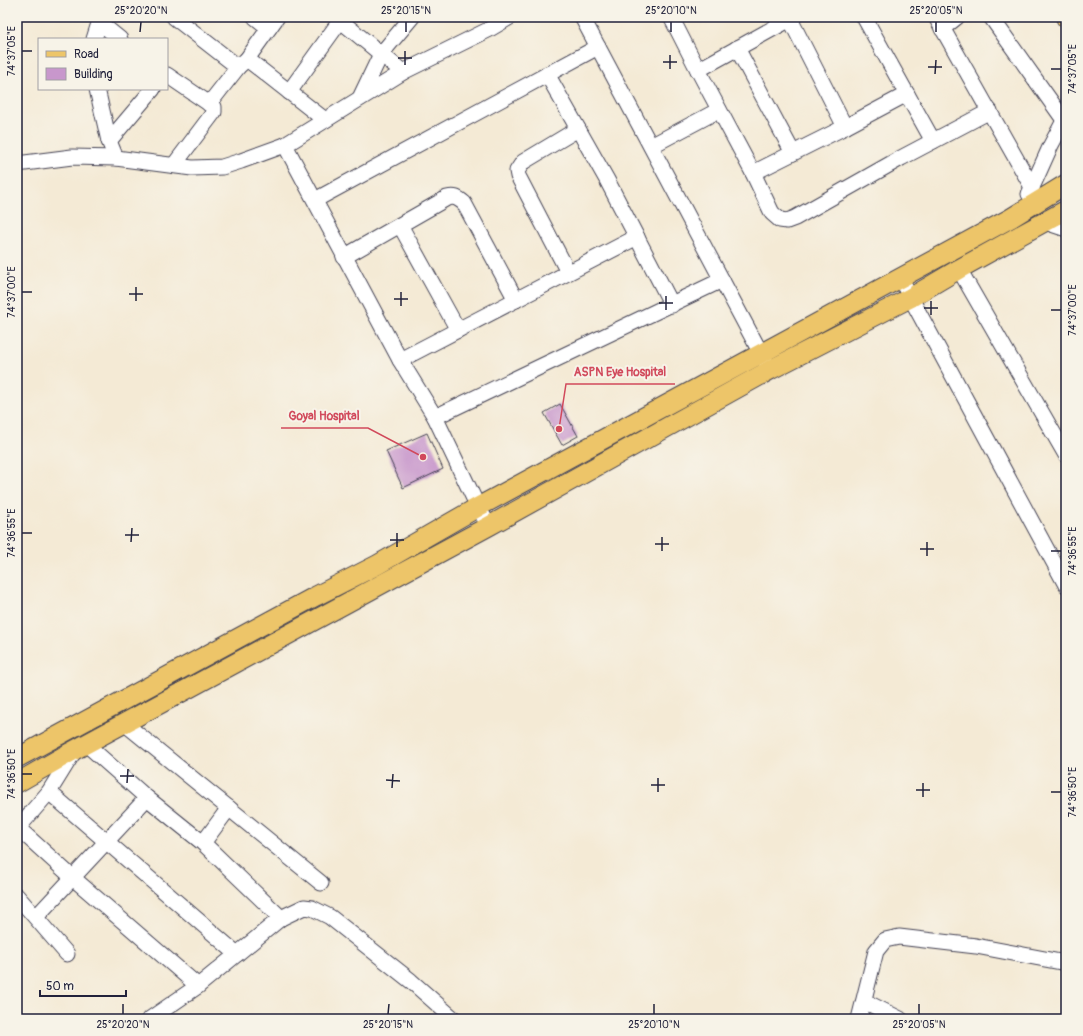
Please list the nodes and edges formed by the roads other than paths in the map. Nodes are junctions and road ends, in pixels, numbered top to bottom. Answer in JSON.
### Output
{"nodes":[{"id":1,"x":174,"y":17,"type":"edge"},
{"id":2,"x":256,"y":17,"type":"edge"},
{"id":3,"x":412,"y":17,"type":"edge"},
{"id":4,"x":510,"y":17,"type":"edge"},
{"id":5,"x":582,"y":17,"type":"edge"},
{"id":6,"x":671,"y":17,"type":"edge"},
{"id":7,"x":864,"y":17,"type":"edge"},
{"id":8,"x":957,"y":17,"type":"edge"},
{"id":9,"x":991,"y":17,"type":"edge"},
{"id":10,"x":340,"y":18,"type":"edge"},
{"id":11,"x":792,"y":18,"type":"edge"},
{"id":12,"x":100,"y":20,"type":"edge"},
{"id":13,"x":273,"y":22,"type":"edge"},
{"id":14,"x":939,"y":23,"type":"edge"},
{"id":15,"x":94,"y":38,"type":"edge"},
{"id":16,"x":119,"y":38,"type":"edge"},
{"id":17,"x":598,"y":47,"type":"junction"},
{"id":18,"x":737,"y":48,"type":"junction"},
{"id":19,"x":381,"y":54,"type":"junction"},
{"id":20,"x":243,"y":63,"type":"junction"},
{"id":21,"x":698,"y":70,"type":"junction"},
{"id":22,"x":403,"y":72,"type":"junction"},
{"id":23,"x":547,"y":74,"type":"junction"},
{"id":24,"x":168,"y":77,"type":"edge"},
{"id":25,"x":97,"y":90,"type":"edge"},
{"id":26,"x":152,"y":90,"type":"edge"},
{"id":27,"x":289,"y":92,"type":"junction"},
{"id":28,"x":907,"y":94,"type":"junction"},
{"id":29,"x":360,"y":98,"type":"junction"},
{"id":30,"x":209,"y":104,"type":"junction"},
{"id":31,"x":719,"y":110,"type":"junction"},
{"id":32,"x":990,"y":111,"type":"junction"},
{"id":33,"x":1065,"y":119,"type":"edge"},
{"id":34,"x":325,"y":120,"type":"junction"},
{"id":35,"x":846,"y":127,"type":"junction"},
{"id":36,"x":578,"y":129,"type":"junction"},
{"id":37,"x":109,"y":141,"type":"junction"},
{"id":38,"x":932,"y":141,"type":"junction"},
{"id":39,"x":285,"y":145,"type":"junction"},
{"id":40,"x":651,"y":146,"type":"junction"},
{"id":41,"x":793,"y":153,"type":"junction"},
{"id":42,"x":116,"y":158,"type":"junction"},
{"id":43,"x":17,"y":164,"type":"edge"},
{"id":44,"x":174,"y":165,"type":"junction"},
{"id":45,"x":753,"y":172,"type":"junction"},
{"id":46,"x":1066,"y":184,"type":"edge"},
{"id":47,"x":1032,"y":187,"type":"junction"},
{"id":48,"x":315,"y":200,"type":"junction"},
{"id":49,"x":1066,"y":210,"type":"edge"},
{"id":50,"x":1018,"y":214,"type":"junction"},
{"id":51,"x":1045,"y":222,"type":"junction"},
{"id":52,"x":400,"y":225,"type":"junction"},
{"id":53,"x":1066,"y":229,"type":"edge"},
{"id":54,"x":1020,"y":235,"type":"junction"},
{"id":55,"x":637,"y":237,"type":"junction"},
{"id":56,"x":344,"y":257,"type":"junction"},
{"id":57,"x":959,"y":269,"type":"junction"},
{"id":58,"x":568,"y":272,"type":"junction"},
{"id":59,"x":900,"y":278,"type":"junction"},
{"id":60,"x":722,"y":280,"type":"junction"},
{"id":61,"x":910,"y":298,"type":"junction"},
{"id":62,"x":516,"y":300,"type":"junction"},
{"id":63,"x":672,"y":305,"type":"junction"},
{"id":64,"x":458,"y":330,"type":"junction"},
{"id":65,"x":761,"y":353,"type":"junction"},
{"id":66,"x":400,"y":360,"type":"junction"},
{"id":67,"x":770,"y":370,"type":"junction"},
{"id":68,"x":435,"y":417,"type":"junction"},
{"id":69,"x":1066,"y":455,"type":"edge"},
{"id":70,"x":478,"y":507,"type":"junction"},
{"id":71,"x":489,"y":526,"type":"junction"},
{"id":72,"x":1066,"y":585,"type":"edge"},
{"id":73,"x":185,"y":667,"type":"junction"},
{"id":74,"x":196,"y":684,"type":"junction"},
{"id":75,"x":124,"y":723,"type":"junction"},
{"id":76,"x":81,"y":747,"type":"junction"},
{"id":77,"x":17,"y":758,"type":"edge"},
{"id":78,"x":17,"y":783,"type":"edge"},
{"id":79,"x":49,"y":792,"type":"junction"},
{"id":80,"x":147,"y":798,"type":"junction"},
{"id":81,"x":229,"y":808,"type":"junction"},
{"id":82,"x":17,"y":828,"type":"edge"},
{"id":83,"x":106,"y":842,"type":"junction"},
{"id":84,"x":203,"y":843,"type":"junction"},
{"id":85,"x":73,"y":878,"type":"junction"},
{"id":86,"x":321,"y":883,"type":"dead end"},
{"id":87,"x":17,"y":896,"type":"edge"},
{"id":88,"x":36,"y":917,"type":"junction"},
{"id":89,"x":280,"y":918,"type":"junction"},
{"id":90,"x":67,"y":954,"type":"dead end"},
{"id":91,"x":237,"y":954,"type":"junction"},
{"id":92,"x":1066,"y":963,"type":"edge"},
{"id":93,"x":198,"y":986,"type":"junction"},
{"id":94,"x":864,"y":1001,"type":"junction"},
{"id":95,"x":150,"y":1019,"type":"edge"},
{"id":96,"x":454,"y":1019,"type":"edge"},
{"id":97,"x":859,"y":1019,"type":"edge"},
{"id":98,"x":900,"y":1019,"type":"edge"}],
"edges":[{"from":1,"to":20,"type":"street"},
{"from":2,"to":13,"type":"street"},
{"from":3,"to":19,"type":"street"},
{"from":4,"to":22,"type":"street"},
{"from":5,"to":17,"type":"street"},
{"from":6,"to":21,"type":"street"},
{"from":7,"to":28,"type":"street"},
{"from":8,"to":14,"type":"street"},
{"from":9,"to":33,"type":"street"},
{"from":10,"to":19,"type":"street"},
{"from":10,"to":27,"type":"street"},
{"from":11,"to":18,"type":"street"},
{"from":11,"to":35,"type":"street"},
{"from":12,"to":15,"type":"street"},
{"from":12,"to":16,"type":"street"},
{"from":13,"to":20,"type":"street"},
{"from":14,"to":32,"type":"street"},
{"from":17,"to":23,"type":"street"},
{"from":17,"to":40,"type":"street"},
{"from":18,"to":21,"type":"street"},
{"from":18,"to":41,"type":"street"},
{"from":19,"to":22,"type":"street"},
{"from":19,"to":29,"type":"street"},
{"from":20,"to":27,"type":"street"},
{"from":20,"to":30,"type":"street"},
{"from":21,"to":31,"type":"street"},
{"from":22,"to":29,"type":"street"},
{"from":23,"to":36,"type":"street"},
{"from":23,"to":48,"type":"street"},
{"from":24,"to":30,"type":"street"},
{"from":25,"to":37,"type":"street"},
{"from":26,"to":37,"type":"street"},
{"from":27,"to":34,"type":"street"},
{"from":28,"to":35,"type":"street"},
{"from":28,"to":38,"type":"street"},
{"from":29,"to":34,"type":"street"},
{"from":30,"to":44,"type":"street"},
{"from":31,"to":40,"type":"street"},
{"from":31,"to":45,"type":"street"},
{"from":32,"to":38,"type":"street"},
{"from":32,"to":47,"type":"street"},
{"from":33,"to":47,"type":"street"},
{"from":34,"to":39,"type":"street"},
{"from":35,"to":41,"type":"street"},
{"from":36,"to":55,"type":"street"},
{"from":36,"to":58,"type":"street"},
{"from":37,"to":42,"type":"street"},
{"from":38,"to":45,"type":"street"},
{"from":39,"to":44,"type":"street"},
{"from":39,"to":48,"type":"street"},
{"from":40,"to":60,"type":"street"},
{"from":41,"to":45,"type":"street"},
{"from":42,"to":43,"type":"street"},
{"from":42,"to":44,"type":"street"},
{"from":46,"to":50,"type":"main road"},
{"from":47,"to":50,"type":"street"},
{"from":48,"to":56,"type":"street"},
{"from":49,"to":51,"type":"main road"},
{"from":50,"to":54,"type":"main road"},
{"from":50,"to":59,"type":"main road"},
{"from":51,"to":53,"type":"street"},
{"from":51,"to":54,"type":"main road"},
{"from":52,"to":56,"type":"street"},
{"from":52,"to":62,"type":"street"},
{"from":52,"to":64,"type":"street"},
{"from":54,"to":57,"type":"main road"},
{"from":55,"to":58,"type":"street"},
{"from":55,"to":63,"type":"street"},
{"from":56,"to":66,"type":"street"},
{"from":57,"to":61,"type":"main road"},
{"from":57,"to":69,"type":"street"},
{"from":58,"to":62,"type":"street"},
{"from":59,"to":61,"type":"street"},
{"from":59,"to":65,"type":"main road"},
{"from":60,"to":63,"type":"street"},
{"from":60,"to":65,"type":"street"},
{"from":61,"to":67,"type":"main road"},
{"from":61,"to":72,"type":"street"},
{"from":62,"to":64,"type":"street"},
{"from":63,"to":68,"type":"street"},
{"from":64,"to":66,"type":"street"},
{"from":65,"to":67,"type":"street"},
{"from":65,"to":70,"type":"main road"},
{"from":66,"to":68,"type":"street"},
{"from":67,"to":71,"type":"main road"},
{"from":68,"to":70,"type":"street"},
{"from":70,"to":71,"type":"street"},
{"from":70,"to":73,"type":"main road"},
{"from":71,"to":74,"type":"main road"},
{"from":73,"to":74,"type":"main road"},
{"from":73,"to":77,"type":"main road"},
{"from":74,"to":75,"type":"main road"},
{"from":75,"to":76,"type":"main road"},
{"from":75,"to":81,"type":"street"},
{"from":76,"to":78,"type":"main road"},
{"from":76,"to":79,"type":"street"},
{"from":76,"to":80,"type":"street"},
{"from":79,"to":82,"type":"street"},
{"from":79,"to":83,"type":"street"},
{"from":80,"to":83,"type":"street"},
{"from":80,"to":84,"type":"street"},
{"from":81,"to":84,"type":"street"},
{"from":81,"to":86,"type":"street"},
{"from":82,"to":85,"type":"street"},
{"from":83,"to":85,"type":"street"},
{"from":83,"to":91,"type":"street"},
{"from":84,"to":89,"type":"street"},
{"from":85,"to":88,"type":"street"},
{"from":85,"to":93,"type":"street"},
{"from":87,"to":88,"type":"street"},
{"from":88,"to":90,"type":"street"},
{"from":89,"to":91,"type":"street"},
{"from":89,"to":96,"type":"street"},
{"from":91,"to":93,"type":"street"},
{"from":92,"to":94,"type":"street"},
{"from":93,"to":95,"type":"street"},
{"from":94,"to":97,"type":"street"},
{"from":94,"to":98,"type":"street"}]}
